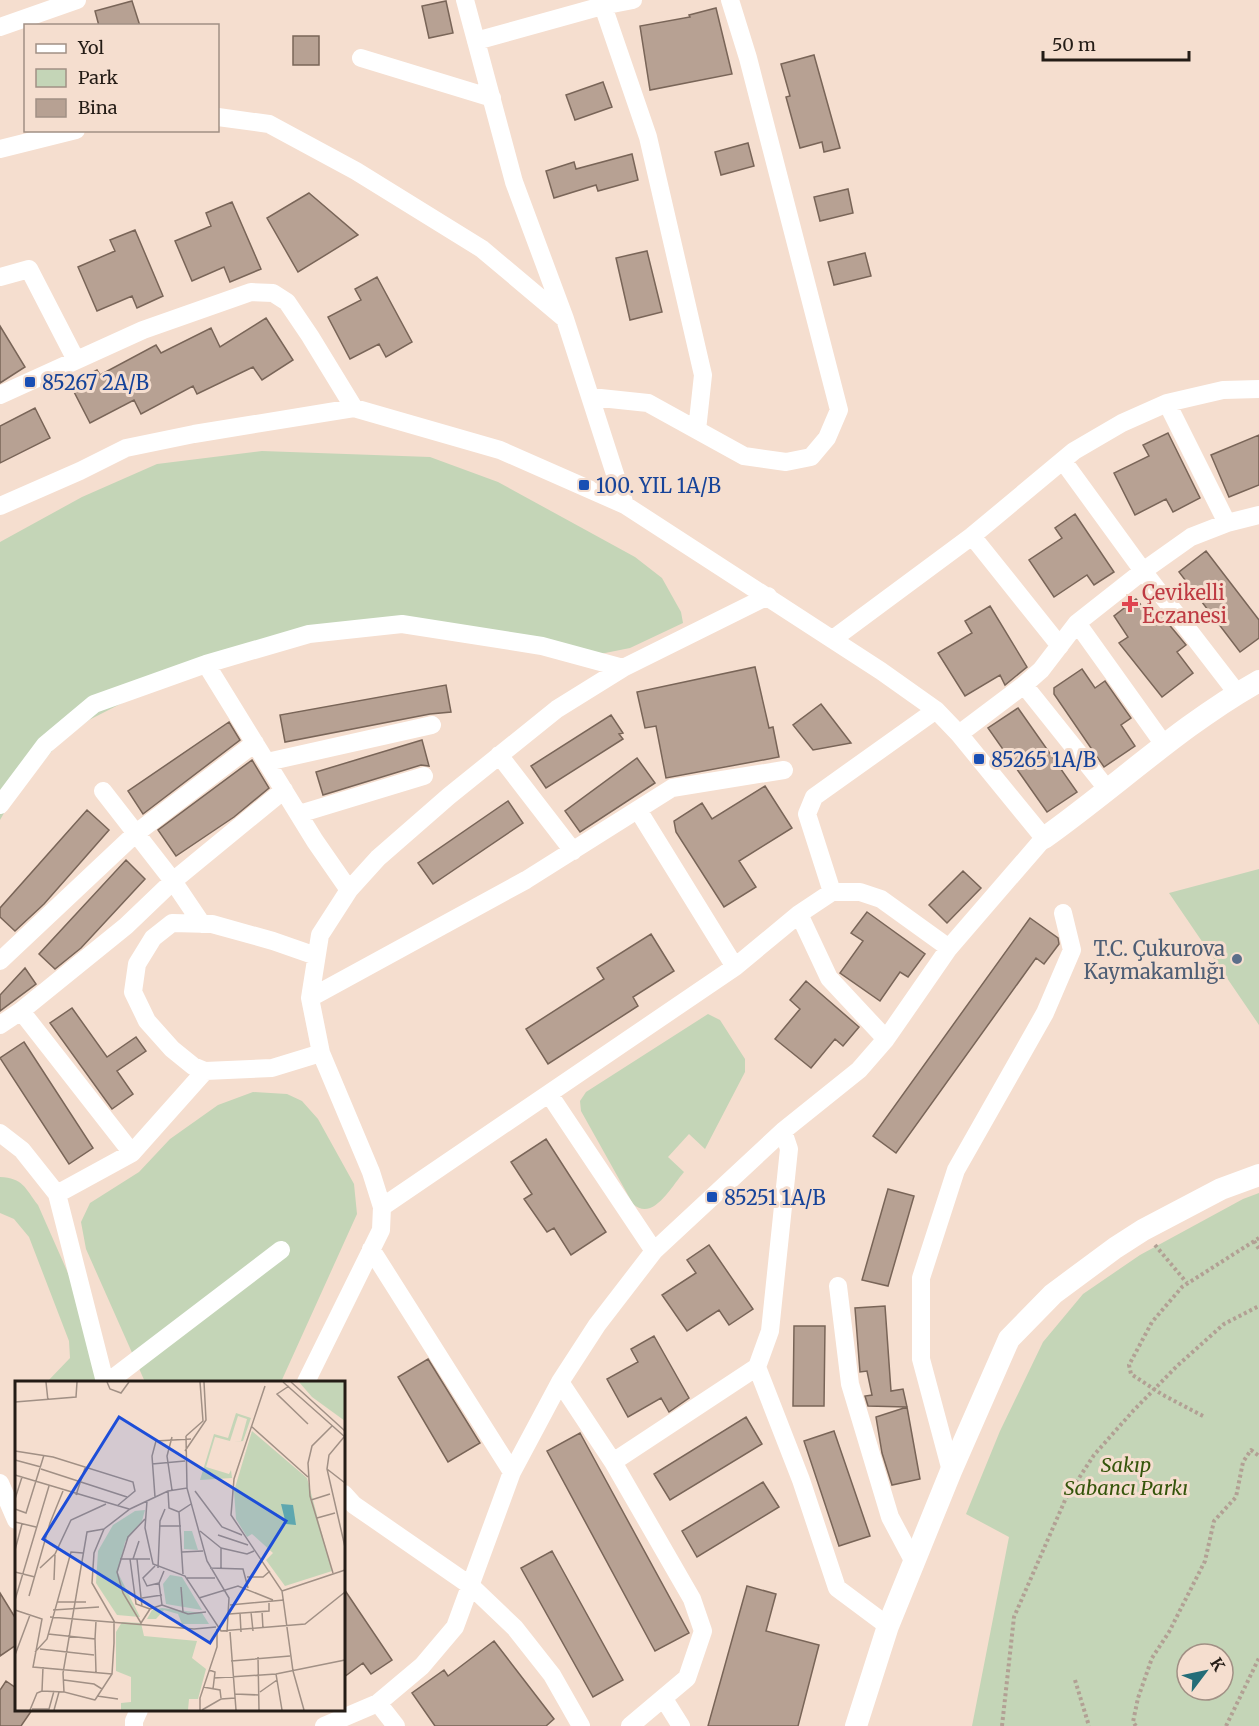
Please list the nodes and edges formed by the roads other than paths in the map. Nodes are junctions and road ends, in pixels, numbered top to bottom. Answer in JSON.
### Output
{"nodes":[{"id":1,"x":77,"y":0,"type":"edge"},
{"id":2,"x":465,"y":0,"type":"edge"},
{"id":3,"x":633,"y":0,"type":"edge"},
{"id":4,"x":730,"y":0,"type":"edge"},
{"id":5,"x":602,"y":3,"type":"edge"},
{"id":6,"x":0,"y":27,"type":"edge"},
{"id":7,"x":476,"y":41,"type":"junction"},
{"id":8,"x":361,"y":58,"type":"dead end"},
{"id":9,"x":492,"y":98,"type":"junction"},
{"id":10,"x":219,"y":117,"type":"edge"},
{"id":11,"x":68,"y":132,"type":"edge"},
{"id":12,"x":0,"y":149,"type":"edge"},
{"id":13,"x":0,"y":277,"type":"edge"},
{"id":14,"x":565,"y":319,"type":"junction"},
{"id":15,"x":76,"y":360,"type":"junction"},
{"id":16,"x":1259,"y":389,"type":"edge"},
{"id":17,"x":0,"y":395,"type":"edge"},
{"id":18,"x":591,"y":397,"type":"junction"},
{"id":19,"x":1167,"y":403,"type":"junction"},
{"id":20,"x":354,"y":408,"type":"junction"},
{"id":21,"x":697,"y":430,"type":"junction"},
{"id":22,"x":1063,"y":460,"type":"junction"},
{"id":23,"x":625,"y":505,"type":"junction"},
{"id":24,"x":0,"y":506,"type":"edge"},
{"id":25,"x":1259,"y":516,"type":"edge"},
{"id":26,"x":1227,"y":523,"type":"junction"},
{"id":27,"x":972,"y":536,"type":"junction"},
{"id":28,"x":1143,"y":571,"type":"junction"},
{"id":29,"x":768,"y":596,"type":"junction"},
{"id":30,"x":1077,"y":623,"type":"junction"},
{"id":31,"x":834,"y":639,"type":"junction"},
{"id":32,"x":1060,"y":646,"type":"junction"},
{"id":33,"x":206,"y":664,"type":"junction"},
{"id":34,"x":622,"y":668,"type":"junction"},
{"id":35,"x":1259,"y":681,"type":"edge"},
{"id":36,"x":1024,"y":685,"type":"junction"},
{"id":37,"x":1237,"y":693,"type":"junction"},
{"id":38,"x":936,"y":711,"type":"junction"},
{"id":39,"x":432,"y":725,"type":"dead end"},
{"id":40,"x":959,"y":734,"type":"junction"},
{"id":41,"x":255,"y":743,"type":"junction"},
{"id":42,"x":1165,"y":746,"type":"junction"},
{"id":43,"x":499,"y":755,"type":"junction"},
{"id":44,"x":267,"y":762,"type":"junction"},
{"id":45,"x":784,"y":770,"type":"dead end"},
{"id":46,"x":424,"y":776,"type":"dead end"},
{"id":47,"x":284,"y":790,"type":"junction"},
{"id":48,"x":1108,"y":790,"type":"junction"},
{"id":49,"x":103,"y":791,"type":"dead end"},
{"id":50,"x":0,"y":805,"type":"edge"},
{"id":51,"x":638,"y":810,"type":"junction"},
{"id":52,"x":299,"y":814,"type":"junction"},
{"id":53,"x":135,"y":834,"type":"junction"},
{"id":54,"x":1044,"y":838,"type":"junction"},
{"id":55,"x":573,"y":851,"type":"junction"},
{"id":56,"x":172,"y":881,"type":"junction"},
{"id":57,"x":349,"y":890,"type":"junction"},
{"id":58,"x":832,"y":892,"type":"junction"},
{"id":59,"x":1063,"y":913,"type":"dead end"},
{"id":60,"x":799,"y":914,"type":"junction"},
{"id":61,"x":202,"y":924,"type":"junction"},
{"id":62,"x":948,"y":948,"type":"junction"},
{"id":63,"x":316,"y":956,"type":"junction"},
{"id":64,"x":0,"y":962,"type":"edge"},
{"id":65,"x":735,"y":967,"type":"junction"},
{"id":66,"x":310,"y":998,"type":"junction"},
{"id":67,"x":21,"y":1011,"type":"junction"},
{"id":68,"x":0,"y":1025,"type":"edge"},
{"id":69,"x":886,"y":1038,"type":"junction"},
{"id":70,"x":321,"y":1053,"type":"junction"},
{"id":71,"x":205,"y":1071,"type":"junction"},
{"id":72,"x":549,"y":1094,"type":"junction"},
{"id":73,"x":783,"y":1131,"type":"junction"},
{"id":74,"x":0,"y":1133,"type":"edge"},
{"id":75,"x":132,"y":1154,"type":"junction"},
{"id":76,"x":1259,"y":1175,"type":"edge"},
{"id":77,"x":57,"y":1194,"type":"junction"},
{"id":78,"x":382,"y":1207,"type":"junction"},
{"id":79,"x":371,"y":1249,"type":"junction"},
{"id":80,"x":280,"y":1250,"type":"dead end"},
{"id":81,"x":654,"y":1251,"type":"junction"},
{"id":82,"x":838,"y":1286,"type":"dead end"},
{"id":83,"x":757,"y":1367,"type":"junction"},
{"id":84,"x":105,"y":1381,"type":"edge"},
{"id":85,"x":109,"y":1381,"type":"edge"},
{"id":86,"x":307,"y":1381,"type":"edge"},
{"id":87,"x":560,"y":1382,"type":"junction"},
{"id":88,"x":613,"y":1462,"type":"junction"},
{"id":89,"x":951,"y":1471,"type":"junction"},
{"id":90,"x":512,"y":1472,"type":"junction"},
{"id":91,"x":0,"y":1483,"type":"edge"},
{"id":92,"x":345,"y":1495,"type":"edge"},
{"id":93,"x":15,"y":1518,"type":"edge"},
{"id":94,"x":915,"y":1564,"type":"junction"},
{"id":95,"x":471,"y":1586,"type":"junction"},
{"id":96,"x":888,"y":1626,"type":"junction"},
{"id":97,"x":664,"y":1699,"type":"junction"},
{"id":98,"x":378,"y":1703,"type":"junction"},
{"id":99,"x":324,"y":1726,"type":"edge"},
{"id":100,"x":396,"y":1726,"type":"edge"},
{"id":101,"x":581,"y":1726,"type":"edge"},
{"id":102,"x":630,"y":1726,"type":"edge"},
{"id":103,"x":681,"y":1726,"type":"edge"},
{"id":104,"x":856,"y":1726,"type":"edge"}],
"edges":[{"from":1,"to":6,"type":"street"},
{"from":2,"to":7,"type":"street"},
{"from":3,"to":5,"type":"street"},
{"from":4,"to":21,"type":"street"},
{"from":5,"to":7,"type":"street"},
{"from":5,"to":21,"type":"street"},
{"from":7,"to":9,"type":"street"},
{"from":8,"to":9,"type":"street"},
{"from":9,"to":14,"type":"street"},
{"from":10,"to":14,"type":"street"},
{"from":11,"to":12,"type":"street"},
{"from":13,"to":15,"type":"street"},
{"from":14,"to":18,"type":"street"},
{"from":15,"to":17,"type":"street"},
{"from":15,"to":20,"type":"street"},
{"from":16,"to":19,"type":"street"},
{"from":18,"to":21,"type":"street"},
{"from":18,"to":23,"type":"street"},
{"from":19,"to":22,"type":"street"},
{"from":19,"to":26,"type":"street"},
{"from":20,"to":23,"type":"street"},
{"from":20,"to":24,"type":"street"},
{"from":22,"to":27,"type":"street"},
{"from":22,"to":28,"type":"street"},
{"from":23,"to":29,"type":"street"},
{"from":25,"to":26,"type":"street"},
{"from":26,"to":28,"type":"street"},
{"from":27,"to":31,"type":"street"},
{"from":27,"to":32,"type":"street"},
{"from":28,"to":30,"type":"street"},
{"from":28,"to":37,"type":"street"},
{"from":29,"to":31,"type":"street"},
{"from":29,"to":34,"type":"street"},
{"from":30,"to":32,"type":"street"},
{"from":30,"to":42,"type":"street"},
{"from":31,"to":38,"type":"street"},
{"from":32,"to":36,"type":"street"},
{"from":33,"to":34,"type":"street"},
{"from":33,"to":41,"type":"street"},
{"from":33,"to":50,"type":"street"},
{"from":34,"to":43,"type":"street"},
{"from":35,"to":37,"type":"street"},
{"from":36,"to":40,"type":"street"},
{"from":36,"to":48,"type":"street"},
{"from":37,"to":42,"type":"street"},
{"from":38,"to":40,"type":"street"},
{"from":38,"to":58,"type":"street"},
{"from":39,"to":44,"type":"street"},
{"from":40,"to":54,"type":"street"},
{"from":41,"to":44,"type":"street"},
{"from":41,"to":53,"type":"street"},
{"from":42,"to":48,"type":"street"},
{"from":43,"to":55,"type":"street"},
{"from":43,"to":57,"type":"street"},
{"from":44,"to":47,"type":"street"},
{"from":45,"to":51,"type":"street"},
{"from":46,"to":52,"type":"street"},
{"from":47,"to":52,"type":"street"},
{"from":47,"to":56,"type":"street"},
{"from":48,"to":54,"type":"street"},
{"from":49,"to":53,"type":"street"},
{"from":51,"to":55,"type":"street"},
{"from":51,"to":65,"type":"street"},
{"from":52,"to":57,"type":"street"},
{"from":53,"to":56,"type":"street"},
{"from":53,"to":64,"type":"street"},
{"from":54,"to":62,"type":"street"},
{"from":55,"to":66,"type":"street"},
{"from":56,"to":61,"type":"street"},
{"from":56,"to":67,"type":"street"},
{"from":57,"to":63,"type":"street"},
{"from":58,"to":60,"type":"street"},
{"from":58,"to":62,"type":"street"},
{"from":59,"to":89,"type":"street"},
{"from":60,"to":65,"type":"street"},
{"from":60,"to":69,"type":"street"},
{"from":61,"to":63,"type":"street"},
{"from":61,"to":71,"type":"street"},
{"from":62,"to":69,"type":"street"},
{"from":63,"to":66,"type":"street"},
{"from":65,"to":72,"type":"street"},
{"from":66,"to":70,"type":"street"},
{"from":67,"to":68,"type":"street"},
{"from":67,"to":75,"type":"street"},
{"from":69,"to":73,"type":"street"},
{"from":70,"to":71,"type":"street"},
{"from":70,"to":78,"type":"street"},
{"from":71,"to":75,"type":"street"},
{"from":72,"to":78,"type":"street"},
{"from":72,"to":81,"type":"street"},
{"from":73,"to":81,"type":"street"},
{"from":73,"to":83,"type":"street"},
{"from":74,"to":77,"type":"street"},
{"from":75,"to":77,"type":"street"},
{"from":76,"to":89,"type":"street"},
{"from":77,"to":84,"type":"street"},
{"from":78,"to":79,"type":"street"},
{"from":79,"to":86,"type":"street"},
{"from":79,"to":90,"type":"street"},
{"from":80,"to":85,"type":"street"},
{"from":81,"to":87,"type":"street"},
{"from":82,"to":94,"type":"street"},
{"from":83,"to":88,"type":"street"},
{"from":83,"to":96,"type":"street"},
{"from":87,"to":88,"type":"street"},
{"from":87,"to":90,"type":"street"},
{"from":88,"to":97,"type":"street"},
{"from":89,"to":94,"type":"street"},
{"from":90,"to":95,"type":"street"},
{"from":91,"to":93,"type":"street"},
{"from":92,"to":95,"type":"street"},
{"from":94,"to":96,"type":"street"},
{"from":95,"to":98,"type":"street"},
{"from":95,"to":101,"type":"street"},
{"from":96,"to":104,"type":"street"},
{"from":97,"to":102,"type":"street"},
{"from":97,"to":103,"type":"street"},
{"from":98,"to":99,"type":"street"},
{"from":98,"to":100,"type":"street"}]}
